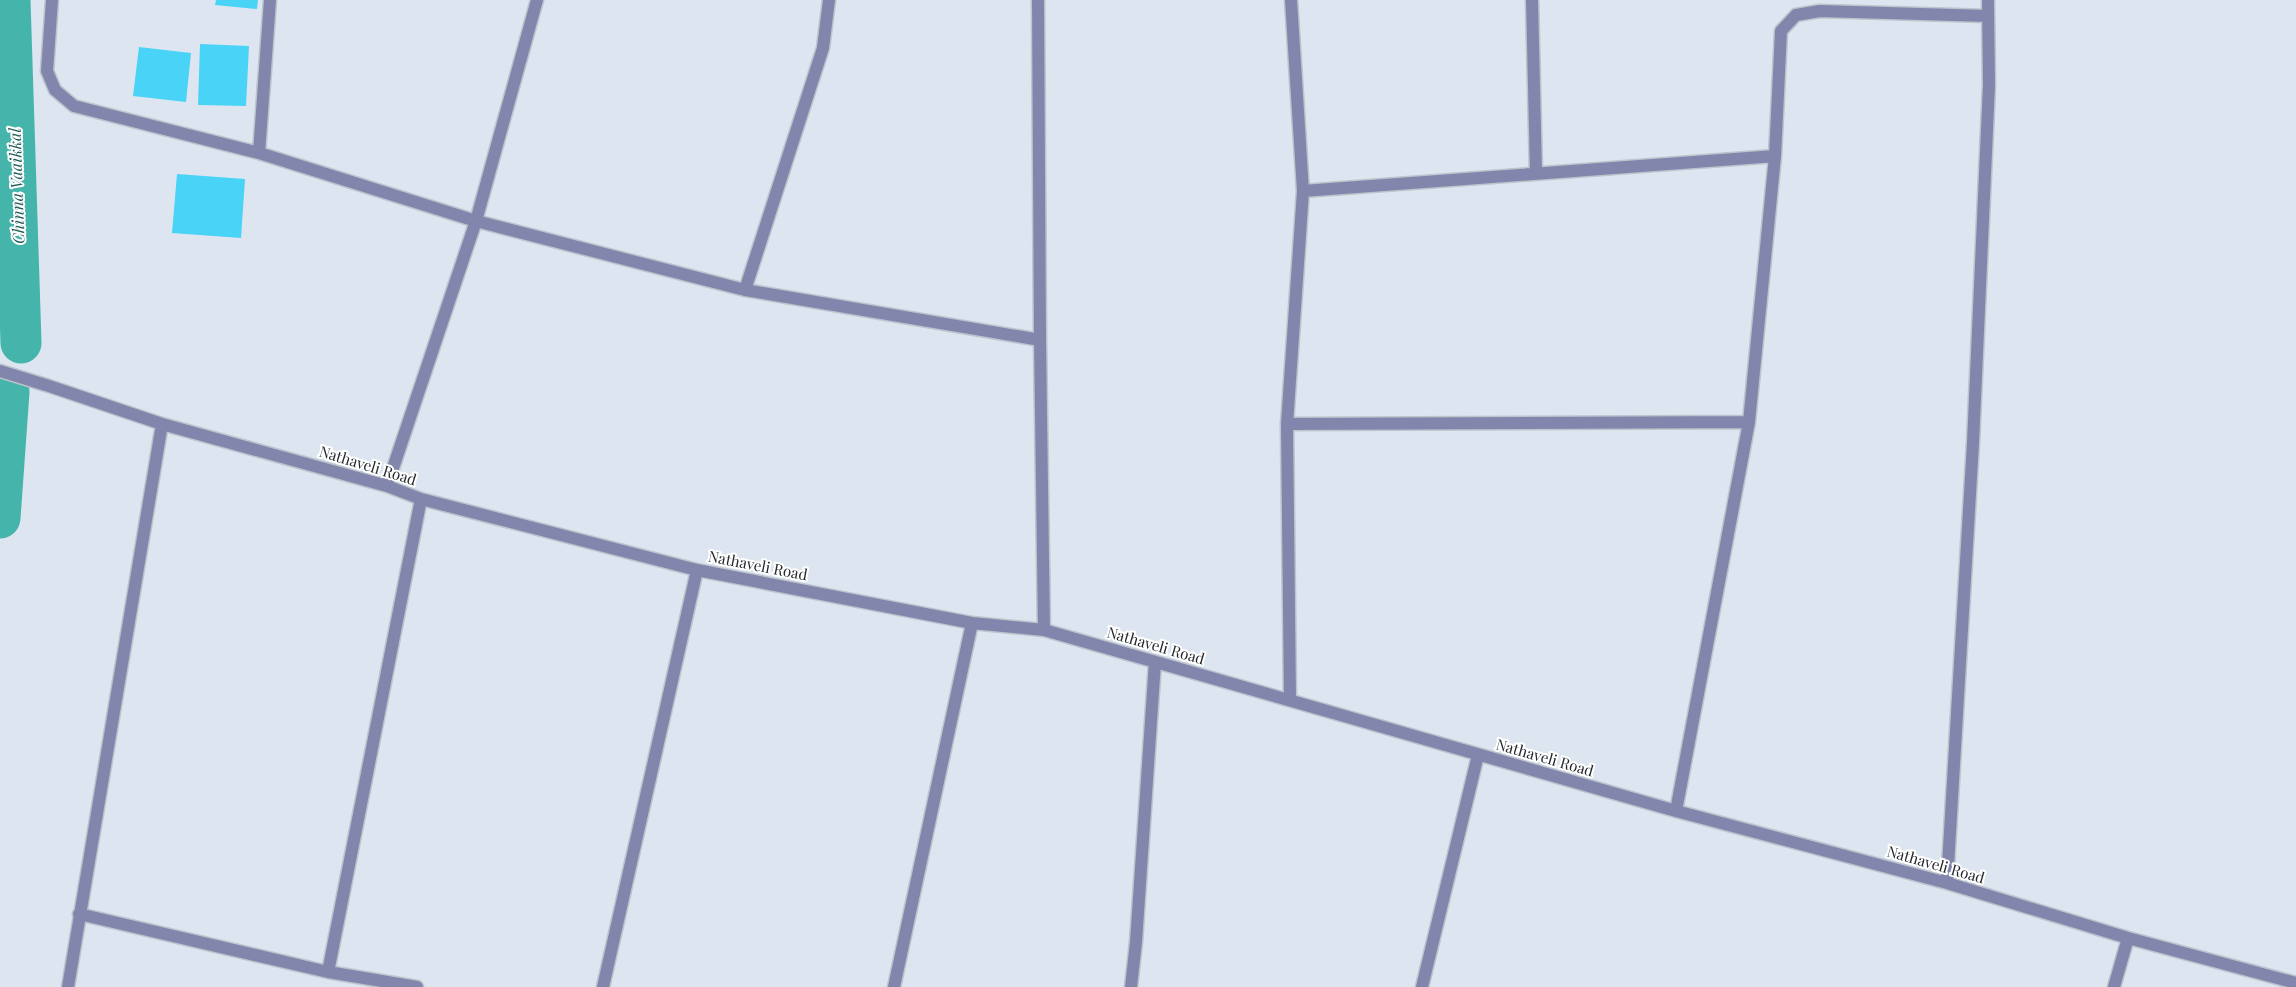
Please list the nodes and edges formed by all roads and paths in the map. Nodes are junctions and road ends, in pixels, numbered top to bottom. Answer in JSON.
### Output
{"nodes":[{"id":1,"x":52,"y":0,"type":"edge"},
{"id":2,"x":270,"y":0,"type":"edge"},
{"id":3,"x":537,"y":0,"type":"edge"},
{"id":4,"x":829,"y":0,"type":"edge"},
{"id":5,"x":1038,"y":0,"type":"edge"},
{"id":6,"x":1291,"y":0,"type":"edge"},
{"id":7,"x":1532,"y":0,"type":"edge"},
{"id":8,"x":1988,"y":0,"type":"edge"},
{"id":9,"x":1988,"y":16,"type":"junction"},
{"id":10,"x":259,"y":153,"type":"junction"},
{"id":11,"x":1775,"y":156,"type":"junction"},
{"id":12,"x":1536,"y":173,"type":"junction"},
{"id":13,"x":1304,"y":191,"type":"junction"},
{"id":14,"x":476,"y":221,"type":"junction"},
{"id":15,"x":745,"y":290,"type":"junction"},
{"id":16,"x":1040,"y":340,"type":"junction"},
{"id":17,"x":0,"y":371,"type":"edge"},
{"id":18,"x":1749,"y":422,"type":"junction"},
{"id":19,"x":162,"y":424,"type":"junction"},
{"id":20,"x":1287,"y":424,"type":"junction"},
{"id":21,"x":387,"y":486,"type":"junction"},
{"id":22,"x":421,"y":499,"type":"junction"},
{"id":23,"x":697,"y":570,"type":"junction"},
{"id":24,"x":972,"y":623,"type":"junction"},
{"id":25,"x":1044,"y":630,"type":"junction"},
{"id":26,"x":1155,"y":662,"type":"junction"},
{"id":27,"x":1290,"y":700,"type":"junction"},
{"id":28,"x":1478,"y":755,"type":"junction"},
{"id":29,"x":1676,"y":811,"type":"junction"},
{"id":30,"x":1947,"y":883,"type":"junction"},
{"id":31,"x":79,"y":914,"type":"junction"},
{"id":32,"x":2128,"y":938,"type":"junction"},
{"id":33,"x":328,"y":972,"type":"junction"},
{"id":34,"x":2296,"y":983,"type":"edge"},
{"id":35,"x":68,"y":987,"type":"edge"},
{"id":36,"x":417,"y":987,"type":"edge"},
{"id":37,"x":603,"y":987,"type":"edge"},
{"id":38,"x":894,"y":987,"type":"edge"},
{"id":39,"x":1131,"y":987,"type":"edge"},
{"id":40,"x":1422,"y":987,"type":"edge"},
{"id":41,"x":2114,"y":987,"type":"edge"}],
"edges":[{"from":1,"to":10,"type":"street"},
{"from":2,"to":10,"type":"street"},
{"from":3,"to":14,"type":"street"},
{"from":4,"to":15,"type":"street"},
{"from":5,"to":16,"type":"street"},
{"from":6,"to":13,"type":"street"},
{"from":7,"to":12,"type":"street"},
{"from":8,"to":9,"type":"street"},
{"from":9,"to":11,"type":"street"},
{"from":9,"to":30,"type":"street"},
{"from":10,"to":14,"type":"street"},
{"from":11,"to":12,"type":"street"},
{"from":11,"to":18,"type":"street"},
{"from":12,"to":13,"type":"street"},
{"from":13,"to":20,"type":"street"},
{"from":14,"to":15,"type":"street"},
{"from":14,"to":21,"type":"street"},
{"from":15,"to":16,"type":"street"},
{"from":16,"to":25,"type":"street"},
{"from":17,"to":19,"type":"street","name":"Nathaveli Road"},
{"from":18,"to":20,"type":"street"},
{"from":18,"to":29,"type":"street"},
{"from":19,"to":21,"type":"street","name":"Nathaveli Road"},
{"from":19,"to":31,"type":"street"},
{"from":20,"to":27,"type":"street"},
{"from":21,"to":22,"type":"street","name":"Nathaveli Road"},
{"from":22,"to":23,"type":"street","name":"Nathaveli Road"},
{"from":22,"to":33,"type":"street"},
{"from":23,"to":24,"type":"street","name":"Nathaveli Road"},
{"from":23,"to":37,"type":"street"},
{"from":24,"to":25,"type":"street","name":"Nathaveli Road"},
{"from":24,"to":38,"type":"street"},
{"from":25,"to":26,"type":"street","name":"Nathaveli Road"},
{"from":26,"to":27,"type":"street","name":"Nathaveli Road"},
{"from":26,"to":39,"type":"street"},
{"from":27,"to":28,"type":"street","name":"Nathaveli Road"},
{"from":28,"to":29,"type":"street","name":"Nathaveli Road"},
{"from":28,"to":40,"type":"street"},
{"from":29,"to":30,"type":"street","name":"Nathaveli Road"},
{"from":30,"to":32,"type":"street","name":"Nathaveli Road"},
{"from":31,"to":33,"type":"street"},
{"from":31,"to":35,"type":"street"},
{"from":32,"to":34,"type":"street","name":"Nathaveli Road"},
{"from":32,"to":41,"type":"street"},
{"from":33,"to":36,"type":"street"}]}
